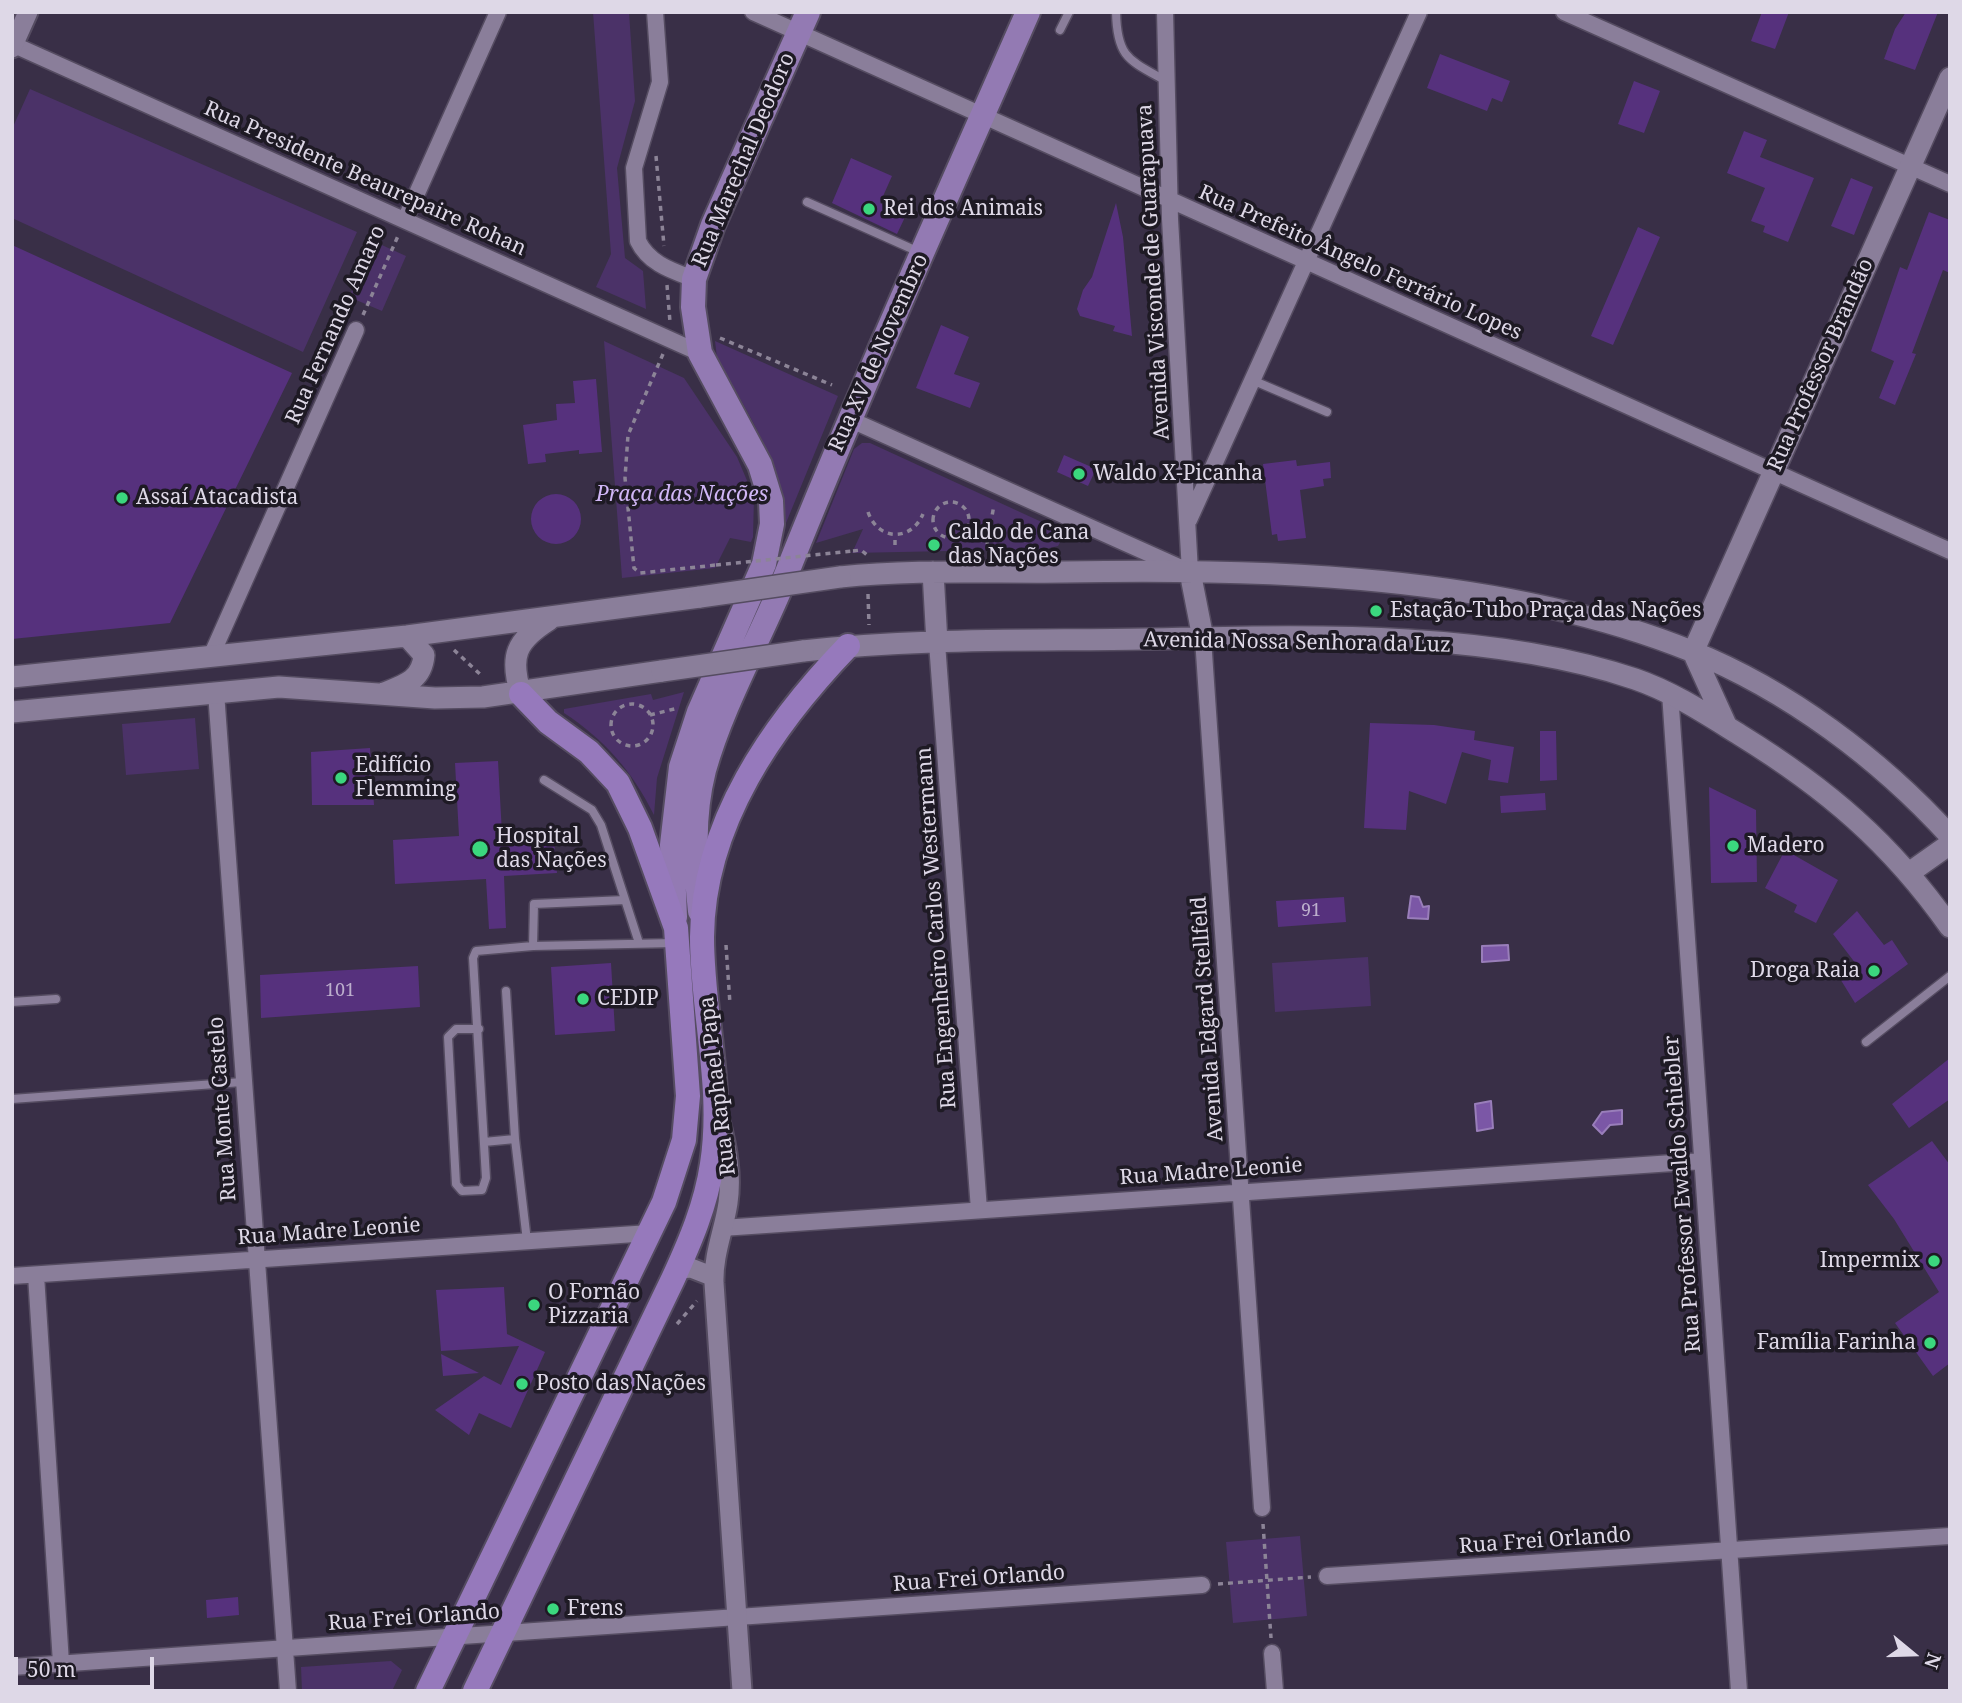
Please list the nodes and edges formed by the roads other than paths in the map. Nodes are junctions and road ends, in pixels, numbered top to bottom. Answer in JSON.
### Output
{"nodes":[{"id":1,"x":29,"y":12,"type":"edge"},
{"id":2,"x":498,"y":12,"type":"edge"},
{"id":3,"x":655,"y":12,"type":"edge"},
{"id":4,"x":753,"y":12,"type":"edge"},
{"id":5,"x":1028,"y":12,"type":"edge"},
{"id":6,"x":1069,"y":12,"type":"edge"},
{"id":7,"x":1116,"y":12,"type":"edge"},
{"id":8,"x":1164,"y":12,"type":"edge"},
{"id":9,"x":1419,"y":12,"type":"edge"},
{"id":10,"x":1564,"y":12,"type":"edge"},
{"id":11,"x":804,"y":23,"type":"edge"},
{"id":12,"x":1060,"y":30,"type":"dead end"},
{"id":13,"x":13,"y":46,"type":"edge"},
{"id":14,"x":1950,"y":78,"type":"edge"},
{"id":15,"x":1166,"y":81,"type":"junction"},
{"id":16,"x":983,"y":115,"type":"junction"},
{"id":17,"x":1910,"y":167,"type":"junction"},
{"id":18,"x":1950,"y":184,"type":"edge"},
{"id":19,"x":1170,"y":200,"type":"junction"},
{"id":20,"x":807,"y":202,"type":"dead end"},
{"id":21,"x":405,"y":220,"type":"junction"},
{"id":22,"x":922,"y":253,"type":"junction"},
{"id":23,"x":1306,"y":261,"type":"junction"},
{"id":24,"x":694,"y":279,"type":"junction"},
{"id":25,"x":356,"y":330,"type":"road end"},
{"id":26,"x":700,"y":353,"type":"junction"},
{"id":27,"x":1252,"y":380,"type":"junction"},
{"id":28,"x":1326,"y":412,"type":"dead end"},
{"id":29,"x":849,"y":419,"type":"junction"},
{"id":30,"x":1773,"y":472,"type":"junction"},
{"id":31,"x":1187,"y":523,"type":"junction"},
{"id":32,"x":1950,"y":551,"type":"edge"},
{"id":33,"x":933,"y":572,"type":"junction"},
{"id":34,"x":1190,"y":572,"type":"junction"},
{"id":35,"x":551,"y":619,"type":"junction"},
{"id":36,"x":768,"y":619,"type":"joint"},
{"id":37,"x":738,"y":623,"type":"joint"},
{"id":38,"x":407,"y":636,"type":"junction"},
{"id":39,"x":1203,"y":638,"type":"junction"},
{"id":40,"x":937,"y":643,"type":"junction"},
{"id":41,"x":848,"y":646,"type":"junction"},
{"id":42,"x":1693,"y":652,"type":"junction"},
{"id":43,"x":212,"y":654,"type":"junction"},
{"id":44,"x":12,"y":677,"type":"edge"},
{"id":45,"x":216,"y":692,"type":"junction"},
{"id":46,"x":379,"y":694,"type":"junction"},
{"id":47,"x":521,"y":694,"type":"junction"},
{"id":48,"x":1670,"y":694,"type":"junction"},
{"id":49,"x":12,"y":712,"type":"edge"},
{"id":50,"x":1727,"y":727,"type":"junction"},
{"id":51,"x":544,"y":780,"type":"dead end"},
{"id":52,"x":1950,"y":836,"type":"edge"},
{"id":53,"x":1950,"y":844,"type":"edge"},
{"id":54,"x":1909,"y":873,"type":"junction"},
{"id":55,"x":625,"y":900,"type":"junction"},
{"id":56,"x":1950,"y":927,"type":"edge"},
{"id":57,"x":676,"y":935,"type":"junction"},
{"id":58,"x":714,"y":936,"type":"junction"},
{"id":59,"x":639,"y":943,"type":"junction"},
{"id":60,"x":533,"y":946,"type":"junction"},
{"id":61,"x":1950,"y":976,"type":"edge"},
{"id":62,"x":506,"y":991,"type":"dead end"},
{"id":63,"x":56,"y":999,"type":"dead end"},
{"id":64,"x":12,"y":1002,"type":"edge"},
{"id":65,"x":479,"y":1029,"type":"junction"},
{"id":66,"x":1866,"y":1042,"type":"dead end"},
{"id":67,"x":242,"y":1082,"type":"junction"},
{"id":68,"x":12,"y":1099,"type":"edge"},
{"id":69,"x":716,"y":1102,"type":"junction"},
{"id":70,"x":515,"y":1139,"type":"junction"},
{"id":71,"x":484,"y":1142,"type":"junction"},
{"id":72,"x":1702,"y":1161,"type":"junction"},
{"id":73,"x":1241,"y":1192,"type":"junction"},
{"id":74,"x":979,"y":1210,"type":"junction"},
{"id":75,"x":722,"y":1228,"type":"junction"},
{"id":76,"x":650,"y":1233,"type":"junction"},
{"id":77,"x":527,"y":1241,"type":"junction"},
{"id":78,"x":255,"y":1260,"type":"junction"},
{"id":79,"x":36,"y":1275,"type":"junction"},
{"id":80,"x":12,"y":1276,"type":"edge"},
{"id":81,"x":714,"y":1277,"type":"junction"},
{"id":82,"x":673,"y":1279,"type":"junction"},
{"id":83,"x":1262,"y":1508,"type":"road end"},
{"id":84,"x":1950,"y":1536,"type":"edge"},
{"id":85,"x":1729,"y":1550,"type":"junction"},
{"id":86,"x":1327,"y":1576,"type":"road end"},
{"id":87,"x":1202,"y":1585,"type":"road end"},
{"id":88,"x":737,"y":1617,"type":"junction"},
{"id":89,"x":502,"y":1633,"type":"junction"},
{"id":90,"x":455,"y":1636,"type":"junction"},
{"id":91,"x":286,"y":1648,"type":"junction"},
{"id":92,"x":1272,"y":1653,"type":"road end"},
{"id":93,"x":61,"y":1663,"type":"junction"},
{"id":94,"x":12,"y":1667,"type":"edge"},
{"id":95,"x":288,"y":1691,"type":"edge"},
{"id":96,"x":428,"y":1691,"type":"edge"},
{"id":97,"x":475,"y":1691,"type":"edge"},
{"id":98,"x":742,"y":1691,"type":"edge"},
{"id":99,"x":1275,"y":1691,"type":"edge"},
{"id":100,"x":1739,"y":1691,"type":"edge"}],
"edges":[{"from":1,"to":13,"type":"street"},
{"from":2,"to":21,"type":"street","name":"Rua Fernando Amaro"},
{"from":3,"to":24,"type":"street"},
{"from":4,"to":11,"type":"street","name":"Rua Prefeito Ângelo Ferrário Lopes"},
{"from":5,"to":16,"type":"main road","name":"Rua XV de Novembro"},
{"from":6,"to":12,"type":"lane"},
{"from":7,"to":15,"type":"lane"},
{"from":8,"to":15,"type":"street","name":"Avenida Visconde de Guarapuava"},
{"from":9,"to":23,"type":"street"},
{"from":10,"to":17,"type":"street"},
{"from":11,"to":16,"type":"street","name":"Rua Prefeito Ângelo Ferrário Lopes"},
{"from":11,"to":24,"type":"main road","name":"Rua Marechal Deodoro"},
{"from":13,"to":21,"type":"street","name":"Rua Presidente Beaurepaire Rohan"},
{"from":14,"to":17,"type":"main road","name":"Rua Professor Brandão"},
{"from":15,"to":19,"type":"street","name":"Avenida Visconde de Guarapuava"},
{"from":16,"to":19,"type":"street","name":"Rua Prefeito Ângelo Ferrário Lopes"},
{"from":16,"to":22,"type":"main road","name":"Rua XV de Novembro"},
{"from":17,"to":18,"type":"street"},
{"from":17,"to":30,"type":"main road","name":"Rua Professor Brandão"},
{"from":19,"to":23,"type":"street","name":"Rua Prefeito Ângelo Ferrário Lopes"},
{"from":19,"to":31,"type":"street","name":"Avenida Visconde de Guarapuava"},
{"from":20,"to":22,"type":"lane"},
{"from":21,"to":26,"type":"street","name":"Rua Presidente Beaurepaire Rohan"},
{"from":22,"to":29,"type":"main road","name":"Rua XV de Novembro"},
{"from":23,"to":27,"type":"street"},
{"from":23,"to":30,"type":"street","name":"Rua Prefeito Ângelo Ferrário Lopes"},
{"from":24,"to":26,"type":"main road","name":"Rua Marechal Deodoro"},
{"from":25,"to":43,"type":"street","name":"Rua Fernando Amaro"},
{"from":26,"to":37,"type":"main road","name":"Rua Marechal Deodoro"},
{"from":27,"to":28,"type":"lane"},
{"from":27,"to":31,"type":"street"},
{"from":29,"to":34,"type":"street"},
{"from":29,"to":36,"type":"main road","name":"Rua XV de Novembro"},
{"from":30,"to":32,"type":"street","name":"Rua Prefeito Ângelo Ferrário Lopes"},
{"from":30,"to":42,"type":"main road","name":"Rua Professor Brandão"},
{"from":31,"to":34,"type":"street","name":"Avenida Visconde de Guarapuava"},
{"from":33,"to":34,"type":"main road"},
{"from":33,"to":35,"type":"main road","bridge":true},
{"from":33,"to":40,"type":"main road"},
{"from":34,"to":39,"type":"main road"},
{"from":34,"to":42,"type":"main road"},
{"from":35,"to":38,"type":"main road"},
{"from":35,"to":47,"type":"main road"},
{"from":36,"to":58,"type":"main road","name":"Rua Raphael Papa"},
{"from":37,"to":57,"type":"main road","name":"Rua Raphael Papa"},
{"from":38,"to":43,"type":"main road"},
{"from":38,"to":46,"type":"main road"},
{"from":39,"to":40,"type":"main road","name":"Avenida Nossa Senhora da Luz"},
{"from":39,"to":48,"type":"main road","name":"Avenida Nossa Senhora da Luz"},
{"from":39,"to":73,"type":"street","name":"Avenida Edgard Stellfeld"},
{"from":40,"to":41,"type":"main road","name":"Avenida Nossa Senhora da Luz"},
{"from":40,"to":74,"type":"street","name":"Rua Engenheiro Carlos Westermann"},
{"from":41,"to":47,"type":"main road","name":"Avenida Nossa Senhora da Luz","bridge":true},
{"from":41,"to":58,"type":"highway"},
{"from":42,"to":50,"type":"main road"},
{"from":42,"to":52,"type":"main road"},
{"from":43,"to":44,"type":"main road"},
{"from":45,"to":46,"type":"main road","name":"Avenida Nossa Senhora da Luz"},
{"from":45,"to":49,"type":"main road","name":"Avenida Nossa Senhora da Luz"},
{"from":45,"to":67,"type":"street","name":"Rua Monte Castelo"},
{"from":46,"to":47,"type":"main road","name":"Avenida Nossa Senhora da Luz"},
{"from":47,"to":57,"type":"highway"},
{"from":48,"to":50,"type":"main road","name":"Avenida Nossa Senhora da Luz"},
{"from":48,"to":72,"type":"street","name":"Rua Professor Ewaldo Schiebler"},
{"from":50,"to":54,"type":"main road","name":"Avenida Nossa Senhora da Luz"},
{"from":51,"to":55,"type":"lane"},
{"from":53,"to":54,"type":"main road"},
{"from":54,"to":56,"type":"main road","name":"Avenida Nossa Senhora da Luz"},
{"from":55,"to":59,"type":"lane"},
{"from":55,"to":60,"type":"lane"},
{"from":57,"to":59,"type":"lane"},
{"from":57,"to":76,"type":"highway","name":"Rua Raphael Papa"},
{"from":58,"to":69,"type":"highway","name":"Rua Raphael Papa"},
{"from":59,"to":60,"type":"lane"},
{"from":60,"to":65,"type":"lane"},
{"from":61,"to":66,"type":"lane"},
{"from":62,"to":70,"type":"lane"},
{"from":63,"to":64,"type":"lane"},
{"from":65,"to":71,"type":"lane"},
{"from":65,"to":71,"type":"lane"},
{"from":67,"to":68,"type":"lane"},
{"from":67,"to":78,"type":"street","name":"Rua Monte Castelo"},
{"from":69,"to":75,"type":"street","name":"Rua Raphael Papa"},
{"from":69,"to":82,"type":"highway"},
{"from":70,"to":71,"type":"lane"},
{"from":70,"to":77,"type":"lane"},
{"from":72,"to":73,"type":"street","name":"Rua Madre Leonie"},
{"from":72,"to":85,"type":"street","name":"Rua Professor Ewaldo Schiebler"},
{"from":73,"to":74,"type":"street","name":"Rua Madre Leonie"},
{"from":73,"to":83,"type":"street","name":"Avenida Edgard Stellfeld"},
{"from":74,"to":75,"type":"street","name":"Rua Madre Leonie"},
{"from":75,"to":81,"type":"street","name":"Rua Raphael Papa"},
{"from":76,"to":77,"type":"street","name":"Rua Madre Leonie"},
{"from":76,"to":90,"type":"highway","name":"Rua Raphael Papa"},
{"from":77,"to":78,"type":"street","name":"Rua Madre Leonie"},
{"from":78,"to":79,"type":"street","name":"Rua Madre Leonie"},
{"from":78,"to":91,"type":"street","name":"Rua Monte Castelo"},
{"from":79,"to":80,"type":"street","name":"Rua Madre Leonie"},
{"from":79,"to":93,"type":"street"},
{"from":81,"to":82,"type":"street"},
{"from":81,"to":88,"type":"street","name":"Rua Raphael Papa"},
{"from":82,"to":89,"type":"highway"},
{"from":84,"to":85,"type":"street","name":"Rua Frei Orlando"},
{"from":85,"to":86,"type":"street","name":"Rua Frei Orlando"},
{"from":85,"to":100,"type":"street","name":"Rua Professor Ewaldo Schiebler"},
{"from":87,"to":88,"type":"street","name":"Rua Frei Orlando"},
{"from":88,"to":89,"type":"street","name":"Rua Frei Orlando"},
{"from":88,"to":98,"type":"street","name":"Rua Raphael Papa"},
{"from":89,"to":90,"type":"street","name":"Rua Frei Orlando"},
{"from":89,"to":97,"type":"highway"},
{"from":90,"to":91,"type":"street","name":"Rua Frei Orlando"},
{"from":90,"to":96,"type":"highway","name":"Rua Raphael Papa"},
{"from":91,"to":93,"type":"street","name":"Rua Frei Orlando"},
{"from":91,"to":95,"type":"street","name":"Rua Monte Castelo"},
{"from":92,"to":99,"type":"street"},
{"from":93,"to":94,"type":"street","name":"Rua Frei Orlando"}]}
